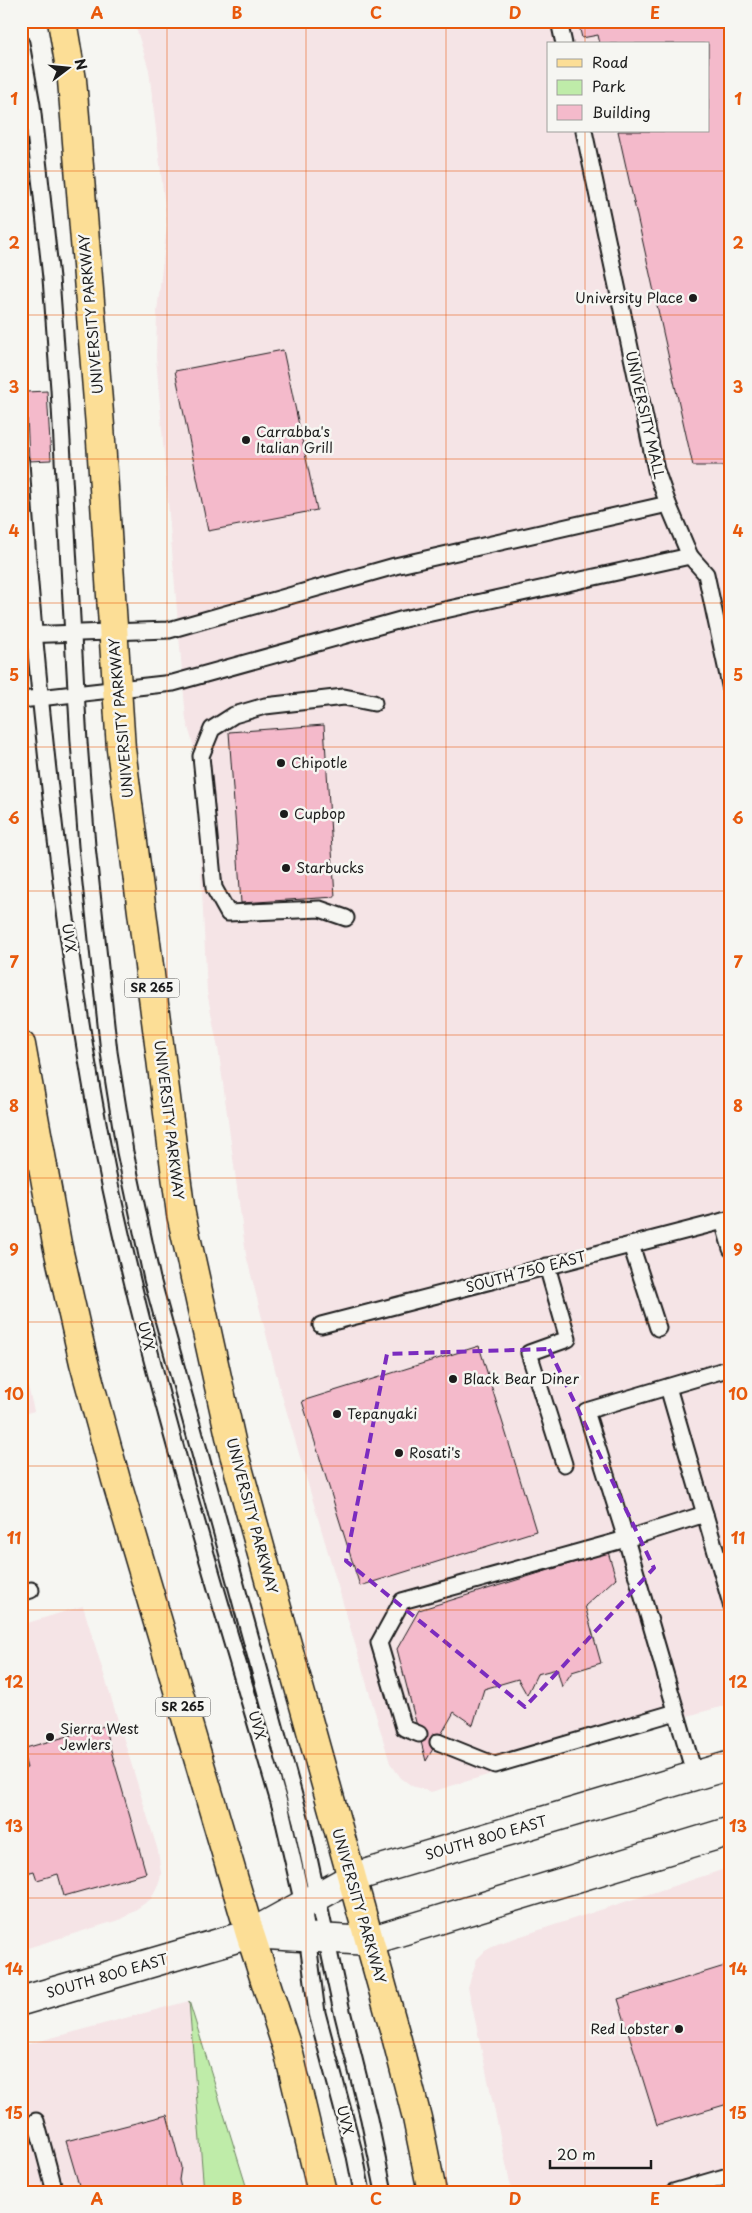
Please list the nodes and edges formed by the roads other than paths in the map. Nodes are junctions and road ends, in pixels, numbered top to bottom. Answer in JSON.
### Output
{"nodes":[{"id":1,"x":62,"y":21,"type":"edge"},
{"id":2,"x":559,"y":21,"type":"edge"},
{"id":3,"x":564,"y":42,"type":"edge"},
{"id":4,"x":21,"y":43,"type":"edge"},
{"id":5,"x":584,"y":132,"type":"edge"},
{"id":6,"x":21,"y":462,"type":"edge"},
{"id":7,"x":668,"y":504,"type":"junction"},
{"id":8,"x":690,"y":556,"type":"junction"},
{"id":9,"x":114,"y":632,"type":"junction"},
{"id":10,"x":72,"y":633,"type":"junction"},
{"id":11,"x":28,"y":635,"type":"edge"},
{"id":12,"x":117,"y":689,"type":"junction"},
{"id":13,"x":731,"y":690,"type":"edge"},
{"id":14,"x":76,"y":694,"type":"junction"},
{"id":15,"x":40,"y":698,"type":"junction"},
{"id":16,"x":21,"y":700,"type":"edge"},
{"id":17,"x":374,"y":703,"type":"dead end"},
{"id":18,"x":346,"y":918,"type":"dead end"},
{"id":19,"x":21,"y":1045,"type":"edge"},
{"id":20,"x":727,"y":1220,"type":"edge"},
{"id":21,"x":631,"y":1245,"type":"junction"},
{"id":22,"x":731,"y":1249,"type":"edge"},
{"id":23,"x":547,"y":1266,"type":"junction"},
{"id":24,"x":322,"y":1325,"type":"dead end"},
{"id":25,"x":658,"y":1328,"type":"dead end"},
{"id":26,"x":731,"y":1368,"type":"edge"},
{"id":27,"x":668,"y":1387,"type":"junction"},
{"id":28,"x":564,"y":1464,"type":"dead end"},
{"id":29,"x":705,"y":1514,"type":"junction"},
{"id":30,"x":626,"y":1539,"type":"junction"},
{"id":31,"x":731,"y":1604,"type":"edge"},
{"id":32,"x":676,"y":1712,"type":"junction"},
{"id":33,"x":419,"y":1734,"type":"dead end"},
{"id":34,"x":438,"y":1742,"type":"dead end"},
{"id":35,"x":731,"y":1765,"type":"edge"},
{"id":36,"x":694,"y":1776,"type":"junction"},
{"id":37,"x":731,"y":1831,"type":"edge"},
{"id":38,"x":351,"y":1878,"type":"junction"},
{"id":39,"x":311,"y":1900,"type":"junction"},
{"id":40,"x":250,"y":1934,"type":"junction"},
{"id":41,"x":317,"y":1938,"type":"junction"},
{"id":42,"x":369,"y":1942,"type":"junction"},
{"id":43,"x":21,"y":2001,"type":"edge"},
{"id":44,"x":36,"y":2121,"type":"dead end"},
{"id":45,"x":731,"y":2175,"type":"edge"},
{"id":46,"x":55,"y":2192,"type":"edge"},
{"id":47,"x":322,"y":2192,"type":"edge"},
{"id":48,"x":362,"y":2192,"type":"edge"},
{"id":49,"x":384,"y":2192,"type":"edge"},
{"id":50,"x":432,"y":2192,"type":"edge"},
{"id":51,"x":673,"y":2192,"type":"edge"}],
"edges":[{"from":1,"to":9,"type":"main road","name":"UNIVERSITY PARKWAY","number":"SR 265"},
{"from":2,"to":3,"type":"lane"},
{"from":4,"to":10,"type":"lane"},
{"from":5,"to":7,"type":"lane","name":"UNIVERSITY MALL"},
{"from":6,"to":11,"type":"lane","name":"UVX"},
{"from":7,"to":8,"type":"lane","name":"UNIVERSITY MALL"},
{"from":7,"to":9,"type":"lane"},
{"from":8,"to":12,"type":"lane"},
{"from":8,"to":13,"type":"lane","name":"UNIVERSITY MALL"},
{"from":9,"to":10,"type":"lane"},
{"from":9,"to":12,"type":"main road","name":"UNIVERSITY PARKWAY","number":"SR 265"},
{"from":10,"to":11,"type":"lane"},
{"from":10,"to":14,"type":"lane"},
{"from":11,"to":15,"type":"lane","name":"UVX"},
{"from":12,"to":14,"type":"lane"},
{"from":12,"to":38,"type":"main road","name":"UNIVERSITY PARKWAY","number":"SR 265"},
{"from":14,"to":15,"type":"lane"},
{"from":14,"to":39,"type":"lane"},
{"from":15,"to":16,"type":"lane"},
{"from":15,"to":39,"type":"lane","name":"UVX"},
{"from":17,"to":18,"type":"lane"},
{"from":19,"to":40,"type":"main road","number":"SR 265"},
{"from":20,"to":21,"type":"lane","name":"SOUTH 750 EAST"},
{"from":20,"to":22,"type":"lane"},
{"from":21,"to":23,"type":"lane","name":"SOUTH 750 EAST"},
{"from":21,"to":25,"type":"lane"},
{"from":23,"to":24,"type":"lane","name":"SOUTH 750 EAST"},
{"from":23,"to":28,"type":"lane"},
{"from":26,"to":27,"type":"lane"},
{"from":27,"to":29,"type":"lane"},
{"from":27,"to":30,"type":"lane"},
{"from":29,"to":30,"type":"lane"},
{"from":29,"to":31,"type":"lane"},
{"from":30,"to":32,"type":"lane"},
{"from":30,"to":33,"type":"lane"},
{"from":32,"to":34,"type":"lane"},
{"from":32,"to":36,"type":"lane"},
{"from":35,"to":36,"type":"main road","name":"SOUTH 800 EAST"},
{"from":36,"to":38,"type":"main road","name":"SOUTH 800 EAST"},
{"from":37,"to":42,"type":"main road","name":"SOUTH 800 EAST"},
{"from":38,"to":39,"type":"main road","name":"SOUTH 800 EAST"},
{"from":38,"to":42,"type":"main road","name":"UNIVERSITY PARKWAY","number":"SR 265"},
{"from":39,"to":40,"type":"main road","name":"SOUTH 800 EAST"},
{"from":39,"to":41,"type":"lane","name":"UVX"},
{"from":40,"to":41,"type":"main road","name":"SOUTH 800 EAST"},
{"from":40,"to":43,"type":"main road","name":"SOUTH 800 EAST"},
{"from":40,"to":47,"type":"main road","number":"SR 265"},
{"from":41,"to":42,"type":"main road","name":"SOUTH 800 EAST"},
{"from":41,"to":48,"type":"lane","name":"UVX"},
{"from":41,"to":49,"type":"lane"},
{"from":42,"to":50,"type":"main road","name":"UNIVERSITY PARKWAY","number":"SR 265"},
{"from":44,"to":46,"type":"lane"},
{"from":45,"to":51,"type":"lane"}]}
